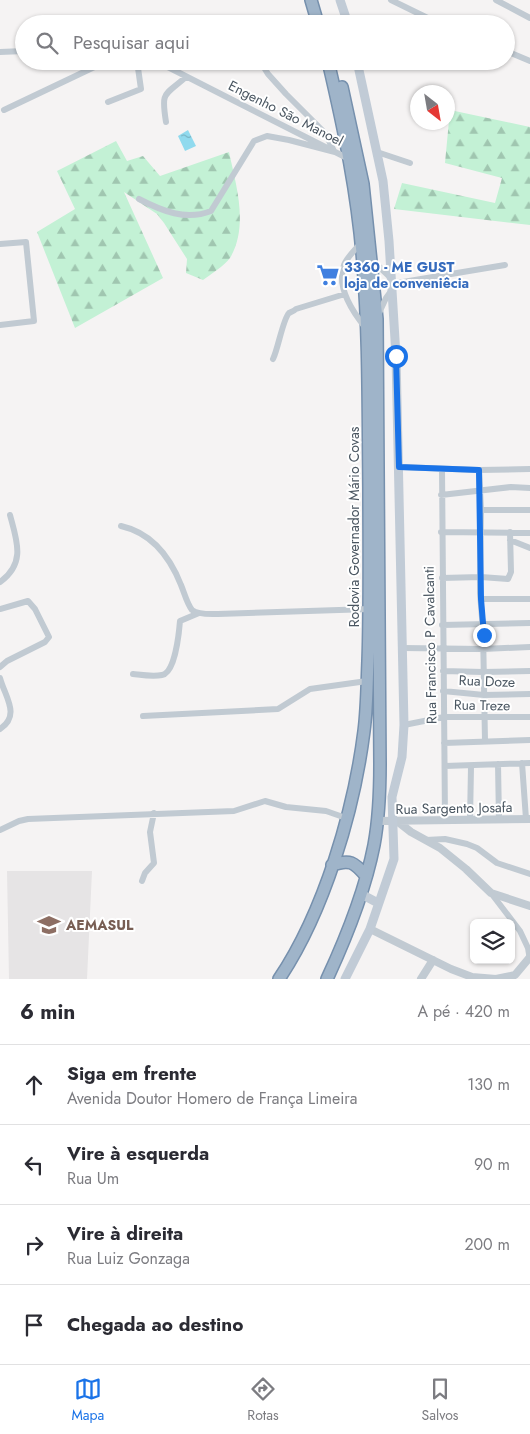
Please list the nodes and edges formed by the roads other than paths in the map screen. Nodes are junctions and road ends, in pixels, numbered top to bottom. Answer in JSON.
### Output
{"nodes":[{"id":1,"x":311,"y":0,"type":"edge"},
{"id":2,"x":319,"y":0,"type":"edge"},
{"id":3,"x":340,"y":0,"type":"edge"},
{"id":4,"x":390,"y":0,"type":"edge"},
{"id":5,"x":496,"y":0,"type":"edge"},
{"id":6,"x":315,"y":15,"type":"edge"},
{"id":7,"x":323,"y":15,"type":"edge"},
{"id":8,"x":345,"y":15,"type":"edge"},
{"id":9,"x":421,"y":15,"type":"edge"},
{"id":10,"x":530,"y":18,"type":"edge"},
{"id":11,"x":15,"y":51,"type":"edge"},
{"id":12,"x":0,"y":52,"type":"edge"},
{"id":13,"x":515,"y":55,"type":"edge"},
{"id":14,"x":530,"y":61,"type":"edge"},
{"id":15,"x":88,"y":70,"type":"edge"},
{"id":16,"x":138,"y":70,"type":"edge"},
{"id":17,"x":174,"y":70,"type":"edge"},
{"id":18,"x":266,"y":70,"type":"edge"},
{"id":19,"x":330,"y":70,"type":"edge"},
{"id":20,"x":338,"y":70,"type":"edge"},
{"id":21,"x":359,"y":70,"type":"edge"},
{"id":22,"x":186,"y":76,"type":"junction"},
{"id":23,"x":108,"y":102,"type":"dead end"},
{"id":24,"x":4,"y":110,"type":"dead end"},
{"id":25,"x":166,"y":122,"type":"dead end"},
{"id":26,"x":335,"y":152,"type":"junction"},
{"id":27,"x":376,"y":152,"type":"junction"},
{"id":28,"x":350,"y":160,"type":"junction"},
{"id":29,"x":410,"y":163,"type":"dead end"},
{"id":30,"x":139,"y":199,"type":"dead end"},
{"id":31,"x":361,"y":243,"type":"junction"},
{"id":32,"x":0,"y":244,"type":"edge"},
{"id":33,"x":370,"y":258,"type":"junction"},
{"id":34,"x":505,"y":265,"type":"dead end"},
{"id":35,"x":393,"y":283,"type":"junction"},
{"id":36,"x":345,"y":294,"type":"junction"},
{"id":37,"x":377,"y":318,"type":"junction"},
{"id":38,"x":0,"y":325,"type":"edge"},
{"id":39,"x":367,"y":328,"type":"junction"},
{"id":40,"x":273,"y":359,"type":"dead end"},
{"id":41,"x":399,"y":467,"type":"junction"},
{"id":42,"x":442,"y":469,"type":"junction"},
{"id":43,"x":530,"y":469,"type":"edge"},
{"id":44,"x":479,"y":470,"type":"junction"},
{"id":45,"x":530,"y":488,"type":"edge"},
{"id":46,"x":481,"y":490,"type":"junction"},
{"id":47,"x":441,"y":495,"type":"junction"},
{"id":48,"x":481,"y":510,"type":"junction"},
{"id":49,"x":530,"y":510,"type":"edge"},
{"id":50,"x":10,"y":515,"type":"dead end"},
{"id":51,"x":121,"y":526,"type":"dead end"},
{"id":52,"x":441,"y":532,"type":"junction"},
{"id":53,"x":481,"y":532,"type":"junction"},
{"id":54,"x":510,"y":532,"type":"junction"},
{"id":55,"x":530,"y":533,"type":"edge"},
{"id":56,"x":510,"y":540,"type":"junction"},
{"id":57,"x":530,"y":548,"type":"edge"},
{"id":58,"x":480,"y":577,"type":"junction"},
{"id":59,"x":442,"y":578,"type":"junction"},
{"id":60,"x":0,"y":582,"type":"edge"},
{"id":61,"x":481,"y":599,"type":"junction"},
{"id":62,"x":530,"y":599,"type":"edge"},
{"id":63,"x":0,"y":609,"type":"edge"},
{"id":64,"x":370,"y":610,"type":"junction"},
{"id":65,"x":200,"y":613,"type":"junction"},
{"id":66,"x":530,"y":623,"type":"edge"},
{"id":67,"x":483,"y":624,"type":"junction"},
{"id":68,"x":442,"y":625,"type":"junction"},
{"id":69,"x":530,"y":647,"type":"edge"},
{"id":70,"x":403,"y":648,"type":"junction"},
{"id":71,"x":483,"y":648,"type":"junction"},
{"id":72,"x":443,"y":649,"type":"junction"},
{"id":73,"x":0,"y":667,"type":"edge"},
{"id":74,"x":444,"y":671,"type":"junction"},
{"id":75,"x":530,"y":671,"type":"edge"},
{"id":76,"x":483,"y":672,"type":"junction"},
{"id":77,"x":133,"y":674,"type":"dead end"},
{"id":78,"x":0,"y":678,"type":"edge"},
{"id":79,"x":367,"y":681,"type":"junction"},
{"id":80,"x":443,"y":691,"type":"junction"},
{"id":81,"x":530,"y":694,"type":"edge"},
{"id":82,"x":484,"y":695,"type":"junction"},
{"id":83,"x":143,"y":716,"type":"dead end"},
{"id":84,"x":444,"y":717,"type":"junction"},
{"id":85,"x":530,"y":717,"type":"edge"},
{"id":86,"x":484,"y":718,"type":"junction"},
{"id":87,"x":404,"y":725,"type":"junction"},
{"id":88,"x":0,"y":729,"type":"edge"},
{"id":89,"x":530,"y":740,"type":"edge"},
{"id":90,"x":485,"y":741,"type":"junction"},
{"id":91,"x":444,"y":743,"type":"junction"},
{"id":92,"x":522,"y":763,"type":"junction"},
{"id":93,"x":530,"y":763,"type":"edge"},
{"id":94,"x":498,"y":764,"type":"junction"},
{"id":95,"x":445,"y":766,"type":"junction"},
{"id":96,"x":471,"y":766,"type":"junction"},
{"id":97,"x":154,"y":813,"type":"junction"},
{"id":98,"x":346,"y":818,"type":"junction"},
{"id":99,"x":528,"y":819,"type":"edge"},
{"id":100,"x":445,"y":820,"type":"junction"},
{"id":101,"x":470,"y":820,"type":"junction"},
{"id":102,"x":499,"y":820,"type":"junction"},
{"id":103,"x":378,"y":821,"type":"junction"},
{"id":104,"x":394,"y":821,"type":"junction"},
{"id":105,"x":0,"y":830,"type":"edge"},
{"id":106,"x":426,"y":840,"type":"junction"},
{"id":107,"x":332,"y":866,"type":"junction"},
{"id":108,"x":530,"y":874,"type":"edge"},
{"id":109,"x":366,"y":876,"type":"junction"},
{"id":110,"x":142,"y":881,"type":"dead end"},
{"id":111,"x":491,"y":893,"type":"junction"},
{"id":112,"x":361,"y":894,"type":"junction"},
{"id":113,"x":378,"y":903,"type":"junction"},
{"id":114,"x":530,"y":906,"type":"edge"},
{"id":115,"x":370,"y":929,"type":"junction"},
{"id":116,"x":530,"y":959,"type":"edge"},
{"id":117,"x":433,"y":960,"type":"junction"},
{"id":118,"x":514,"y":977,"type":"edge"},
{"id":119,"x":279,"y":979,"type":"edge"},
{"id":120,"x":327,"y":979,"type":"edge"},
{"id":121,"x":345,"y":979,"type":"edge"},
{"id":122,"x":421,"y":979,"type":"edge"}],
"edges":[{"from":1,"to":6,"type":"highway"},
{"from":2,"to":7,"type":"highway"},
{"from":3,"to":8,"type":"main road"},
{"from":4,"to":9,"type":"street"},
{"from":5,"to":10,"type":"street"},
{"from":11,"to":12,"type":"street"},
{"from":13,"to":14,"type":"street"},
{"from":15,"to":24,"type":"street"},
{"from":16,"to":23,"type":"street"},
{"from":17,"to":22,"type":"street","name":"Engenho São Manoel"},
{"from":18,"to":26,"type":"street"},
{"from":19,"to":28,"type":"highway","name":"Rodovia Governador Mário Covas"},
{"from":20,"to":33,"type":"highway","name":"Rodovia Governador Mário Covas"},
{"from":21,"to":27,"type":"main road"},
{"from":22,"to":25,"type":"street"},
{"from":22,"to":26,"type":"street","name":"Engenho São Manoel"},
{"from":26,"to":28,"type":"street","name":"Engenho São Manoel"},
{"from":26,"to":30,"type":"street"},
{"from":27,"to":29,"type":"street"},
{"from":27,"to":35,"type":"main road"},
{"from":28,"to":31,"type":"highway","name":"Rodovia Governador Mário Covas"},
{"from":31,"to":36,"type":"street"},
{"from":31,"to":39,"type":"highway","name":"Rodovia Governador Mário Covas"},
{"from":32,"to":38,"type":"street"},
{"from":33,"to":35,"type":"street"},
{"from":33,"to":37,"type":"highway","name":"Rodovia Governador Mário Covas"},
{"from":34,"to":35,"type":"street"},
{"from":35,"to":37,"type":"street"},
{"from":35,"to":41,"type":"main road"},
{"from":36,"to":39,"type":"street"},
{"from":36,"to":40,"type":"street"},
{"from":37,"to":103,"type":"highway","name":"Rodovia Governador Mário Covas"},
{"from":39,"to":64,"type":"highway","name":"Rodovia Governador Mário Covas"},
{"from":41,"to":42,"type":"street"},
{"from":41,"to":70,"type":"main road"},
{"from":42,"to":44,"type":"street"},
{"from":42,"to":47,"type":"street","name":"Rua Francisco P Cavalcanti"},
{"from":43,"to":44,"type":"street"},
{"from":44,"to":46,"type":"street"},
{"from":45,"to":46,"type":"street"},
{"from":46,"to":47,"type":"street"},
{"from":46,"to":48,"type":"street"},
{"from":47,"to":52,"type":"street","name":"Rua Francisco P Cavalcanti"},
{"from":48,"to":49,"type":"street"},
{"from":48,"to":53,"type":"street"},
{"from":50,"to":60,"type":"street"},
{"from":51,"to":65,"type":"street"},
{"from":52,"to":53,"type":"street"},
{"from":52,"to":59,"type":"street","name":"Rua Francisco P Cavalcanti"},
{"from":53,"to":54,"type":"street"},
{"from":53,"to":58,"type":"street"},
{"from":54,"to":55,"type":"street"},
{"from":54,"to":56,"type":"street"},
{"from":56,"to":57,"type":"street"},
{"from":56,"to":58,"type":"street"},
{"from":58,"to":59,"type":"street"},
{"from":58,"to":61,"type":"street"},
{"from":59,"to":68,"type":"street","name":"Rua Francisco P Cavalcanti"},
{"from":61,"to":62,"type":"street"},
{"from":61,"to":67,"type":"street"},
{"from":63,"to":73,"type":"street"},
{"from":64,"to":65,"type":"street"},
{"from":64,"to":79,"type":"highway","name":"Rodovia Governador Mário Covas"},
{"from":65,"to":77,"type":"street"},
{"from":66,"to":67,"type":"street"},
{"from":67,"to":68,"type":"street"},
{"from":67,"to":71,"type":"street"},
{"from":68,"to":72,"type":"street","name":"Rua Francisco P Cavalcanti"},
{"from":69,"to":71,"type":"street"},
{"from":70,"to":72,"type":"street"},
{"from":70,"to":87,"type":"main road"},
{"from":71,"to":72,"type":"street"},
{"from":71,"to":76,"type":"street"},
{"from":72,"to":74,"type":"street","name":"Rua Francisco P Cavalcanti"},
{"from":74,"to":76,"type":"street"},
{"from":74,"to":80,"type":"street","name":"Rua Francisco P Cavalcanti"},
{"from":75,"to":76,"type":"street"},
{"from":76,"to":82,"type":"street"},
{"from":78,"to":88,"type":"street"},
{"from":79,"to":83,"type":"street"},
{"from":79,"to":98,"type":"highway","name":"Rodovia Governador Mário Covas"},
{"from":80,"to":82,"type":"street","name":"Rua Doze"},
{"from":80,"to":84,"type":"street","name":"Rua Francisco P Cavalcanti"},
{"from":81,"to":82,"type":"street","name":"Rua Doze"},
{"from":82,"to":86,"type":"street"},
{"from":84,"to":86,"type":"street","name":"Rua Treze"},
{"from":84,"to":87,"type":"street","name":"Rua Treze"},
{"from":84,"to":91,"type":"street","name":"Rua Francisco P Cavalcanti"},
{"from":85,"to":86,"type":"street","name":"Rua Treze"},
{"from":86,"to":90,"type":"street"},
{"from":87,"to":104,"type":"main road"},
{"from":89,"to":90,"type":"street"},
{"from":90,"to":91,"type":"street"},
{"from":91,"to":95,"type":"street","name":"Rua Francisco P Cavalcanti"},
{"from":92,"to":93,"type":"street"},
{"from":92,"to":94,"type":"street"},
{"from":92,"to":99,"type":"street"},
{"from":94,"to":96,"type":"street"},
{"from":94,"to":102,"type":"street"},
{"from":95,"to":96,"type":"street"},
{"from":95,"to":100,"type":"street","name":"Rua Francisco P Cavalcanti"},
{"from":96,"to":101,"type":"street"},
{"from":97,"to":98,"type":"street"},
{"from":97,"to":105,"type":"street"},
{"from":97,"to":110,"type":"street"},
{"from":98,"to":107,"type":"highway","name":"Rodovia Governador Mário Covas"},
{"from":99,"to":102,"type":"street","name":"Rua Sargento Josafa"},
{"from":100,"to":101,"type":"street","name":"Rua Sargento Josafa"},
{"from":100,"to":104,"type":"street","name":"Rua Sargento Josafa"},
{"from":101,"to":102,"type":"street","name":"Rua Sargento Josafa"},
{"from":103,"to":104,"type":"street","name":"Rua Sargento Josafa"},
{"from":103,"to":109,"type":"highway","name":"Rodovia Governador Mário Covas"},
{"from":104,"to":106,"type":"street"},
{"from":104,"to":113,"type":"main road"},
{"from":106,"to":108,"type":"street"},
{"from":106,"to":111,"type":"street"},
{"from":107,"to":109,"type":"highway"},
{"from":107,"to":119,"type":"highway","name":"Rodovia Governador Mário Covas"},
{"from":109,"to":112,"type":"highway","name":"Rodovia Governador Mário Covas"},
{"from":111,"to":114,"type":"street"},
{"from":111,"to":116,"type":"street"},
{"from":112,"to":113,"type":"main road"},
{"from":112,"to":120,"type":"highway","name":"Rodovia Governador Mário Covas"},
{"from":113,"to":115,"type":"main road"},
{"from":115,"to":117,"type":"street"},
{"from":115,"to":121,"type":"main road"},
{"from":116,"to":118,"type":"street"},
{"from":117,"to":118,"type":"street"},
{"from":117,"to":122,"type":"street"}]}
